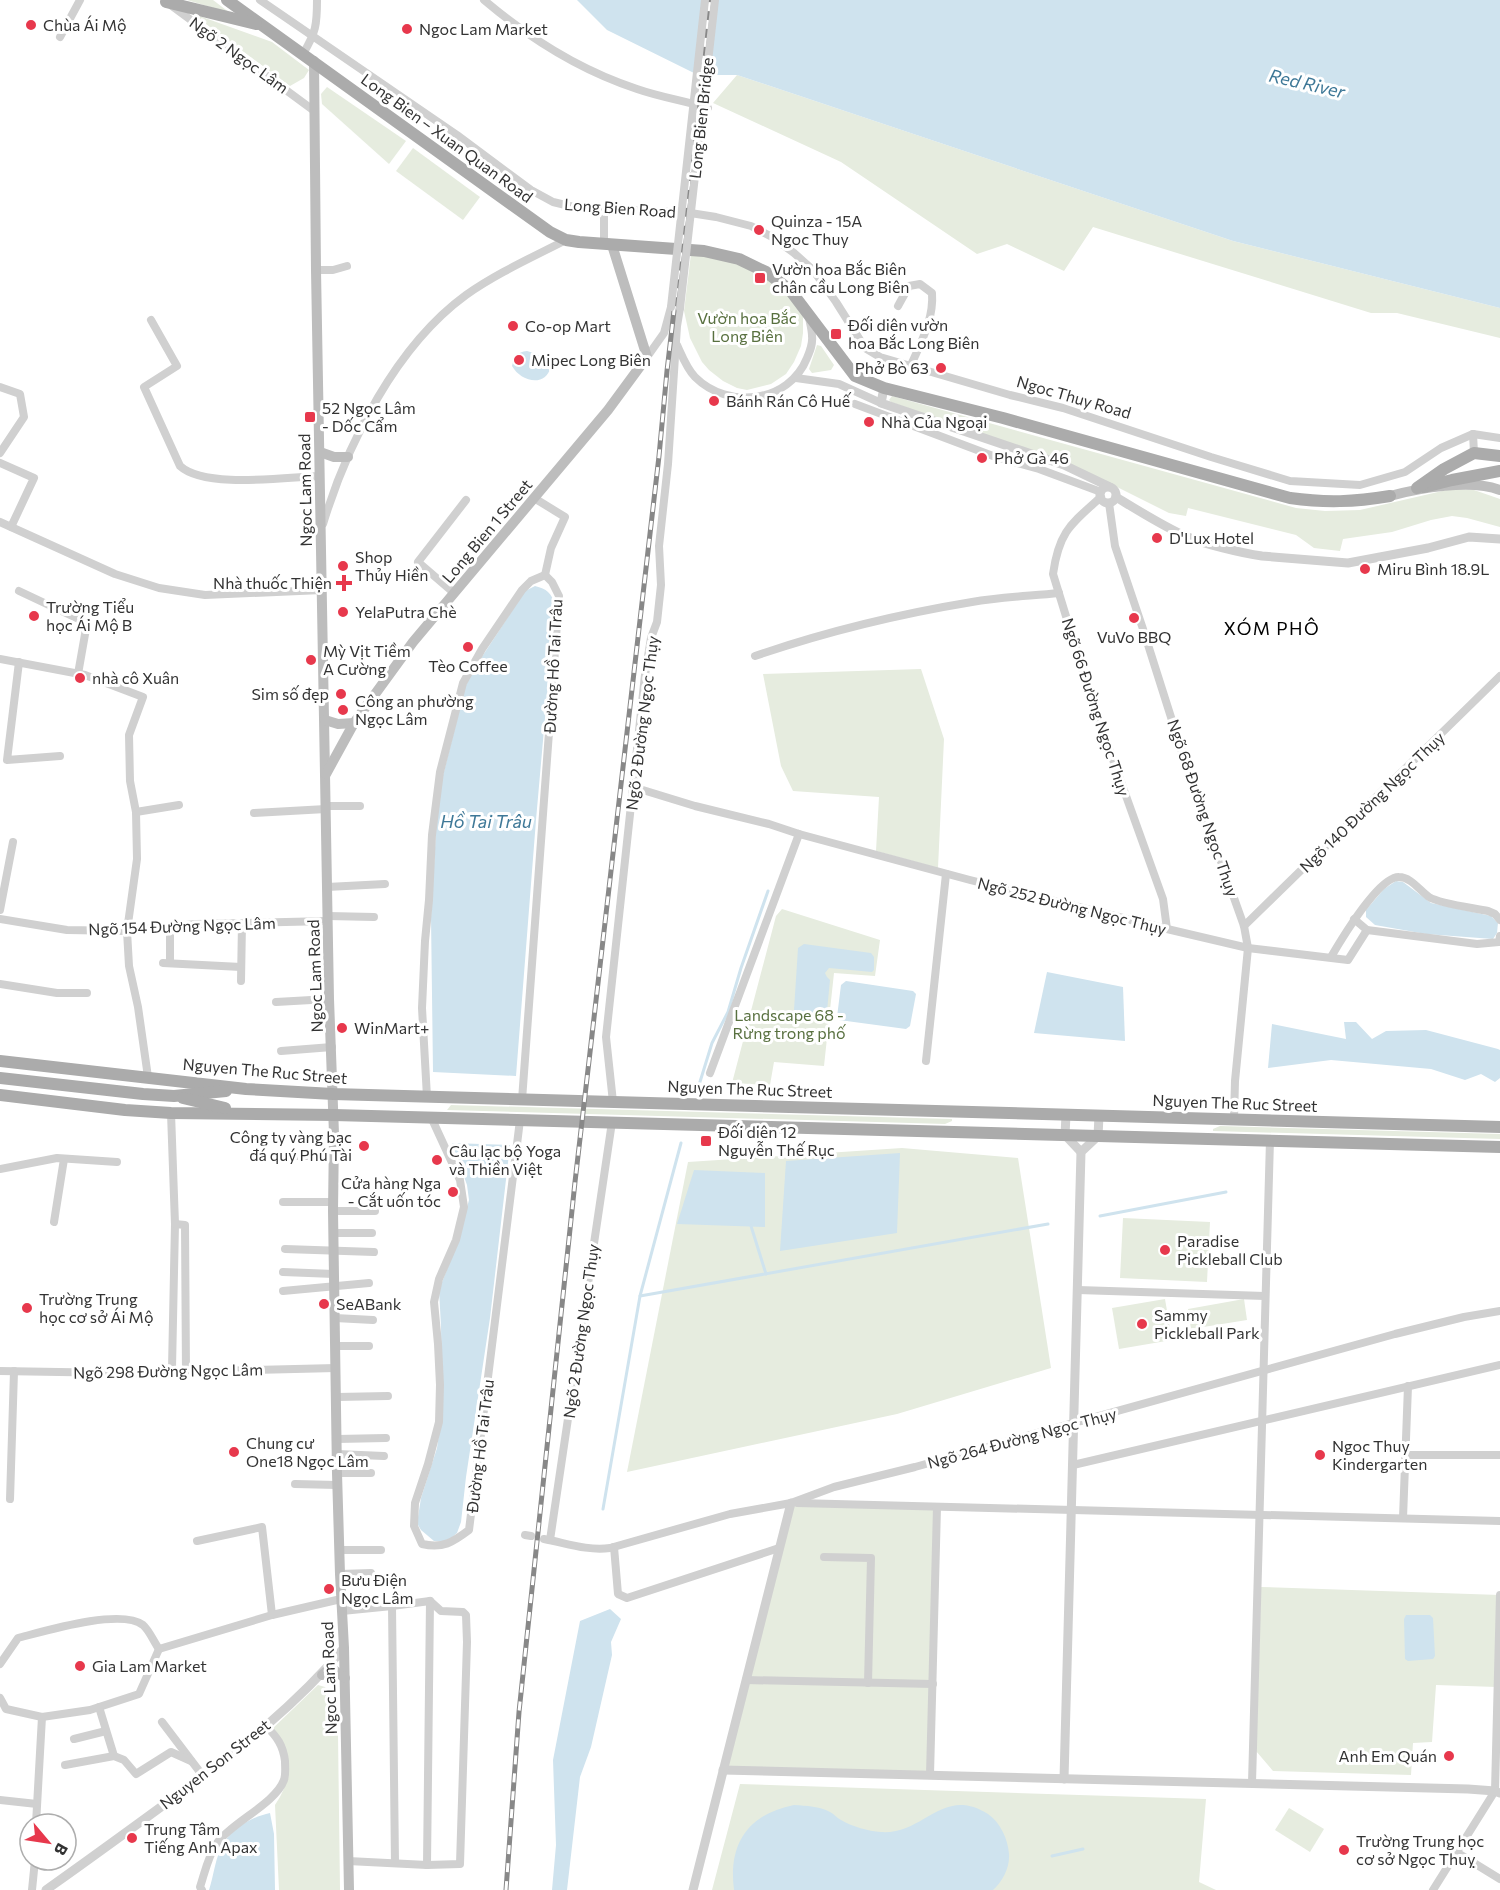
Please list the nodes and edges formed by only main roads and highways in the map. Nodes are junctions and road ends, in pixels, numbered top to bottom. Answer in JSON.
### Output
{"nodes":[{"id":1,"x":227,"y":0,"type":"edge"},
{"id":2,"x":165,"y":1,"type":"edge"},
{"id":3,"x":263,"y":26,"type":"junction"},
{"id":4,"x":309,"y":58,"type":"junction"},
{"id":5,"x":608,"y":244,"type":"junction"},
{"id":6,"x":320,"y":452,"type":"junction"},
{"id":7,"x":1500,"y":456,"type":"edge"},
{"id":8,"x":348,"y":457,"type":"road end"},
{"id":9,"x":1500,"y":471,"type":"edge"},
{"id":10,"x":1417,"y":488,"type":"junction"},
{"id":11,"x":1500,"y":490,"type":"edge"},
{"id":12,"x":1390,"y":496,"type":"joint"},
{"id":13,"x":325,"y":720,"type":"junction"},
{"id":14,"x":354,"y":723,"type":"junction"},
{"id":15,"x":326,"y":776,"type":"junction"},
{"id":16,"x":0,"y":1060,"type":"edge"},
{"id":17,"x":0,"y":1078,"type":"edge"},
{"id":18,"x":246,"y":1089,"type":"junction"},
{"id":19,"x":333,"y":1094,"type":"junction"},
{"id":20,"x":0,"y":1095,"type":"edge"},
{"id":21,"x":174,"y":1096,"type":"junction"},
{"id":22,"x":245,"y":1113,"type":"junction"},
{"id":23,"x":334,"y":1115,"type":"junction"},
{"id":24,"x":1500,"y":1127,"type":"edge"},
{"id":25,"x":1500,"y":1147,"type":"edge"},
{"id":26,"x":322,"y":1675,"type":"road end"},
{"id":27,"x":345,"y":1678,"type":"junction"},
{"id":28,"x":350,"y":1890,"type":"edge"}],
"edges":[{"from":1,"to":3,"type":"main road","name":"Long Bien – Xuan Quan Road"},
{"from":2,"to":3,"type":"main road"},
{"from":3,"to":4,"type":"main road","name":"Long Bien – Xuan Quan Road"},
{"from":4,"to":5,"type":"main road","name":"Long Bien – Xuan Quan Road"},
{"from":4,"to":6,"type":"main road","name":"Ngoc Lam Road"},
{"from":5,"to":12,"type":"main road","name":"Long Bien – Xuan Quan Road"},
{"from":5,"to":14,"type":"main road","name":"Long Bien 1 Street"},
{"from":6,"to":8,"type":"main road"},
{"from":6,"to":13,"type":"main road","name":"Ngoc Lam Road"},
{"from":7,"to":10,"type":"main road"},
{"from":9,"to":10,"type":"main road"},
{"from":10,"to":11,"type":"main road"},
{"from":10,"to":12,"type":"main road"},
{"from":13,"to":14,"type":"main road"},
{"from":13,"to":15,"type":"main road","name":"Ngoc Lam Road"},
{"from":14,"to":15,"type":"main road","name":"Long Bien 1 Street"},
{"from":15,"to":19,"type":"main road","name":"Ngoc Lam Road"},
{"from":16,"to":18,"type":"main road","name":"Nguyen The Ruc Street"},
{"from":17,"to":21,"type":"main road"},
{"from":18,"to":19,"type":"main road","name":"Nguyen The Ruc Street"},
{"from":18,"to":21,"type":"main road"},
{"from":19,"to":23,"type":"main road","name":"Ngoc Lam Road"},
{"from":19,"to":24,"type":"main road","name":"Nguyen The Ruc Street"},
{"from":20,"to":22,"type":"main road"},
{"from":21,"to":22,"type":"main road"},
{"from":22,"to":23,"type":"main road"},
{"from":23,"to":25,"type":"main road"},
{"from":23,"to":27,"type":"main road","name":"Ngoc Lam Road"},
{"from":26,"to":27,"type":"main road"},
{"from":27,"to":28,"type":"main road","name":"Ngoc Lam Road"}]}
